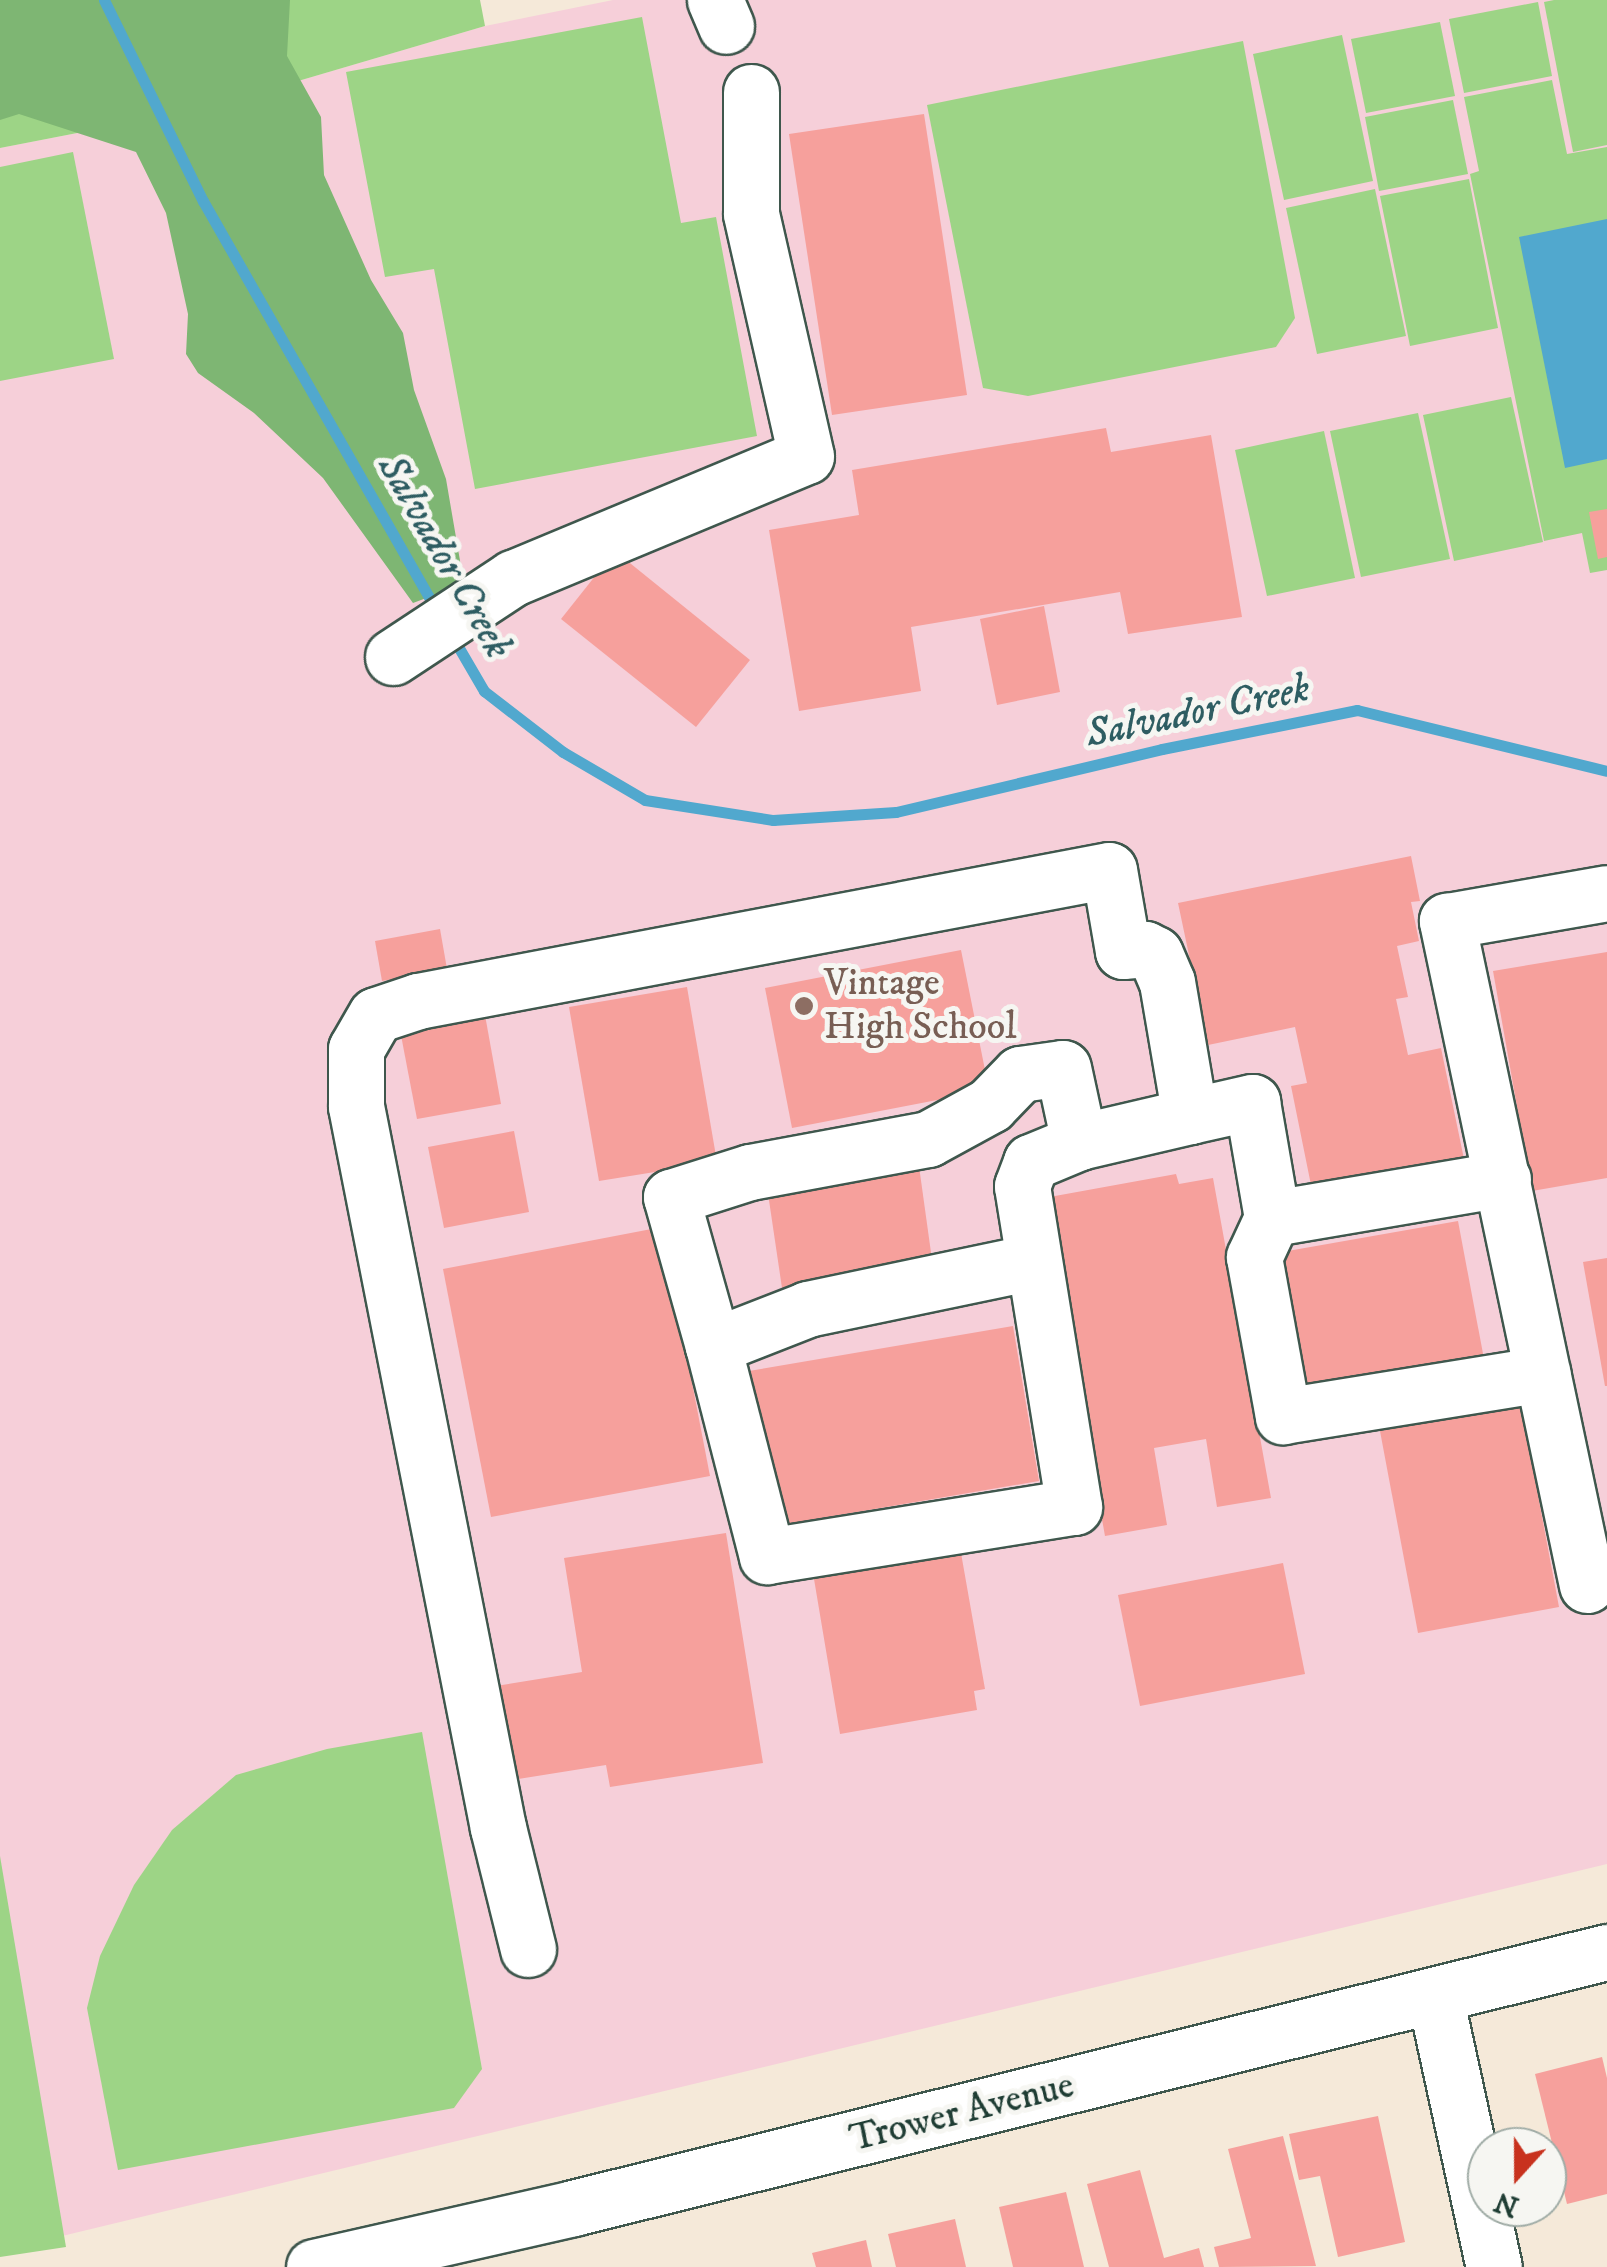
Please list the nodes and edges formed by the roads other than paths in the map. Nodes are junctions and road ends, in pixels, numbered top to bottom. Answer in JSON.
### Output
{"nodes":[{"id":1,"x":751,"y":92,"type":"dead end"},
{"id":2,"x":407,"y":647,"type":"dead end"},
{"id":3,"x":1607,"y":892,"type":"edge"},
{"id":4,"x":1190,"y":1116,"type":"junction"},
{"id":5,"x":1078,"y":1142,"type":"junction"},
{"id":6,"x":1503,"y":1179,"type":"junction"},
{"id":7,"x":1272,"y":1218,"type":"junction"},
{"id":8,"x":1032,"y":1262,"type":"junction"},
{"id":9,"x":713,"y":1346,"type":"junction"},
{"id":10,"x":1542,"y":1374,"type":"junction"},
{"id":11,"x":1587,"y":1584,"type":"dead end"},
{"id":12,"x":528,"y":1948,"type":"dead end"},
{"id":13,"x":1607,"y":1952,"type":"edge"},
{"id":14,"x":1434,"y":1998,"type":"junction"},
{"id":15,"x":477,"y":2248,"type":"edge"},
{"id":16,"x":314,"y":2267,"type":"edge"},
{"id":17,"x":1494,"y":2267,"type":"edge"}],
"edges":[{"from":1,"to":2,"type":"street"},
{"from":3,"to":6,"type":"street"},
{"from":4,"to":5,"type":"street"},
{"from":4,"to":7,"type":"street"},
{"from":4,"to":12,"type":"street"},
{"from":5,"to":8,"type":"street"},
{"from":5,"to":9,"type":"street"},
{"from":6,"to":7,"type":"street"},
{"from":6,"to":10,"type":"street"},
{"from":7,"to":10,"type":"street"},
{"from":8,"to":9,"type":"street"},
{"from":8,"to":9,"type":"street"},
{"from":10,"to":11,"type":"street"},
{"from":13,"to":14,"type":"street","name":"Trower Avenue"},
{"from":14,"to":15,"type":"street","name":"Trower Avenue"},
{"from":14,"to":17,"type":"street"},
{"from":15,"to":16,"type":"street","name":"Trower Avenue"}]}
